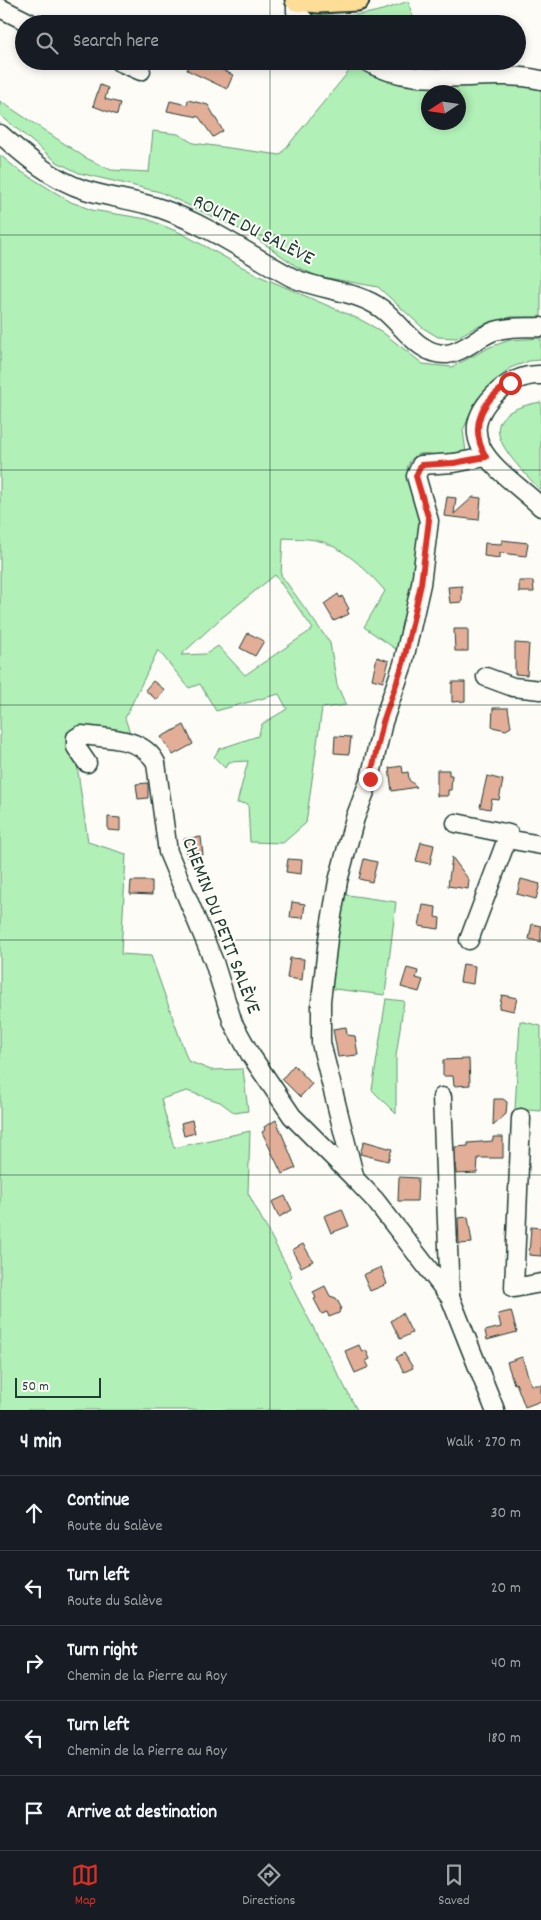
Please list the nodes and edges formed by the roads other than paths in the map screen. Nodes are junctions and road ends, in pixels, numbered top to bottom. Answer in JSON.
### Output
{"nodes":[{"id":1,"x":296,"y":0,"type":"edge"},
{"id":2,"x":358,"y":0,"type":"edge"},
{"id":3,"x":0,"y":8,"type":"edge"},
{"id":4,"x":299,"y":15,"type":"edge"},
{"id":5,"x":15,"y":16,"type":"edge"},
{"id":6,"x":384,"y":70,"type":"edge"},
{"id":7,"x":541,"y":80,"type":"edge"},
{"id":8,"x":0,"y":134,"type":"edge"},
{"id":9,"x":541,"y":327,"type":"edge"},
{"id":10,"x":541,"y":375,"type":"edge"},
{"id":11,"x":486,"y":457,"type":"junction"},
{"id":12,"x":541,"y":507,"type":"edge"},
{"id":13,"x":486,"y":677,"type":"dead end"},
{"id":14,"x":541,"y":690,"type":"edge"},
{"id":15,"x":87,"y":763,"type":"dead end"},
{"id":16,"x":456,"y":824,"type":"dead end"},
{"id":17,"x":507,"y":839,"type":"junction"},
{"id":18,"x":541,"y":846,"type":"edge"},
{"id":19,"x":469,"y":940,"type":"dead end"},
{"id":20,"x":442,"y":1097,"type":"dead end"},
{"id":21,"x":521,"y":1118,"type":"dead end"},
{"id":22,"x":356,"y":1180,"type":"junction"},
{"id":23,"x":541,"y":1284,"type":"edge"},
{"id":24,"x":450,"y":1297,"type":"junction"},
{"id":25,"x":495,"y":1410,"type":"edge"}],
"edges":[{"from":1,"to":2,"type":"main road"},
{"from":1,"to":4,"type":"street"},
{"from":3,"to":5,"type":"street"},
{"from":6,"to":7,"type":"street"},
{"from":8,"to":9,"type":"street","name":"ROUTE DU SALÈVE"},
{"from":10,"to":11,"type":"street"},
{"from":11,"to":12,"type":"street"},
{"from":11,"to":22,"type":"street"},
{"from":13,"to":14,"type":"street"},
{"from":15,"to":22,"type":"street","name":"CHEMIN DU PETIT SALÈVE"},
{"from":16,"to":17,"type":"street"},
{"from":17,"to":18,"type":"street"},
{"from":17,"to":19,"type":"street"},
{"from":20,"to":24,"type":"street"},
{"from":21,"to":23,"type":"street"},
{"from":22,"to":24,"type":"street"},
{"from":24,"to":25,"type":"street"}]}
